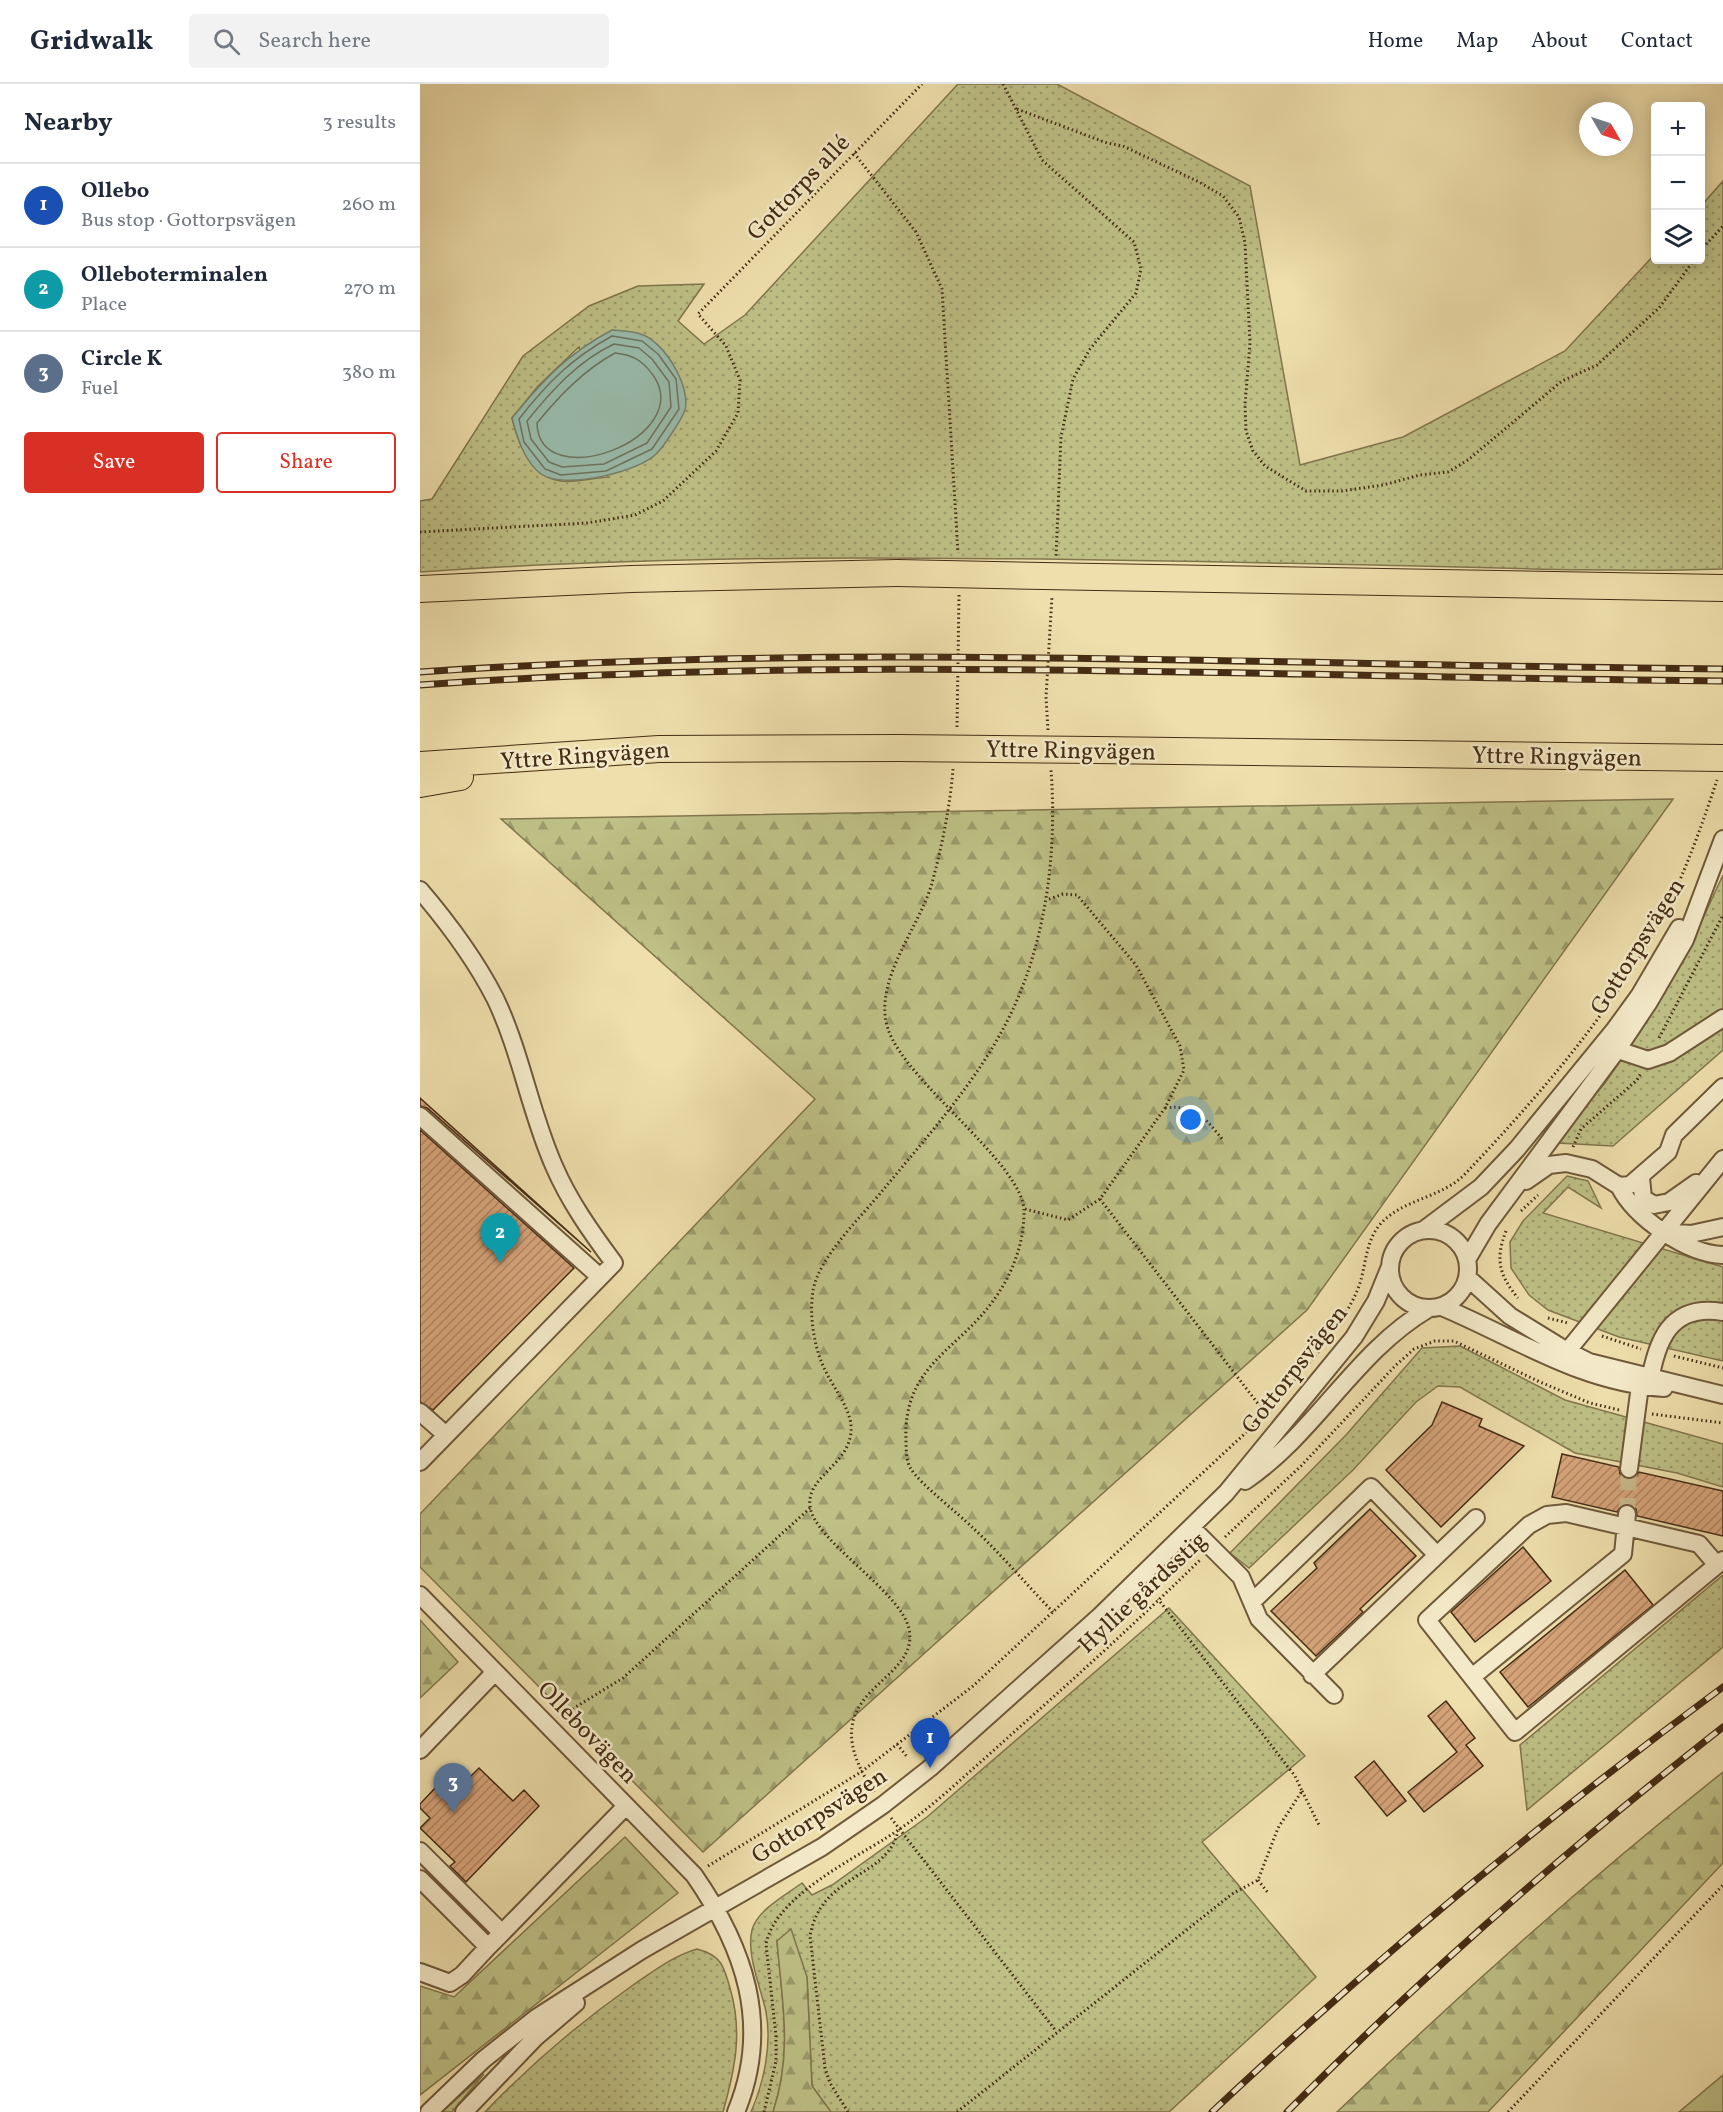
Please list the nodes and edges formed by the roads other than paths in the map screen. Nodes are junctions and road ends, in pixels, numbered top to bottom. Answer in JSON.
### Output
{"nodes":[{"id":1,"x":1718,"y":588,"type":"edge"},
{"id":2,"x":420,"y":590,"type":"edge"},
{"id":3,"x":659,"y":749,"type":"junction"},
{"id":4,"x":420,"y":765,"type":"edge"},
{"id":5,"x":1721,"y":765,"type":"edge"},
{"id":6,"x":420,"y":784,"type":"edge"},
{"id":7,"x":1723,"y":839,"type":"edge"},
{"id":8,"x":420,"y":890,"type":"edge"},
{"id":9,"x":1723,"y":1018,"type":"edge"},
{"id":10,"x":1610,"y":1048,"type":"junction"},
{"id":11,"x":1723,"y":1076,"type":"edge"},
{"id":12,"x":1723,"y":1088,"type":"edge"},
{"id":13,"x":1723,"y":1101,"type":"edge"},
{"id":14,"x":420,"y":1116,"type":"edge"},
{"id":15,"x":1665,"y":1154,"type":"junction"},
{"id":16,"x":1718,"y":1165,"type":"edge"},
{"id":17,"x":1641,"y":1178,"type":"junction"},
{"id":18,"x":1618,"y":1186,"type":"junction"},
{"id":19,"x":1512,"y":1190,"type":"junction"},
{"id":20,"x":1723,"y":1227,"type":"edge"},
{"id":21,"x":1425,"y":1229,"type":"junction"},
{"id":22,"x":1664,"y":1232,"type":"junction"},
{"id":23,"x":1723,"y":1255,"type":"edge"},
{"id":24,"x":1468,"y":1258,"type":"junction"},
{"id":25,"x":1389,"y":1269,"type":"junction"},
{"id":26,"x":600,"y":1277,"type":"junction"},
{"id":27,"x":1468,"y":1278,"type":"junction"},
{"id":28,"x":1435,"y":1308,"type":"junction"},
{"id":29,"x":1723,"y":1312,"type":"edge"},
{"id":30,"x":1563,"y":1357,"type":"junction"},
{"id":31,"x":1645,"y":1381,"type":"junction"},
{"id":32,"x":1723,"y":1395,"type":"edge"},
{"id":33,"x":420,"y":1412,"type":"edge"},
{"id":34,"x":446,"y":1435,"type":"junction"},
{"id":35,"x":420,"y":1462,"type":"edge"},
{"id":36,"x":1629,"y":1469,"type":"tunnel mouth"},
{"id":37,"x":1226,"y":1492,"type":"junction"},
{"id":38,"x":1476,"y":1518,"type":"dead end"},
{"id":39,"x":1626,"y":1521,"type":"junction"},
{"id":40,"x":1191,"y":1527,"type":"junction"},
{"id":41,"x":1437,"y":1555,"type":"junction"},
{"id":42,"x":1720,"y":1562,"type":"edge"},
{"id":43,"x":420,"y":1595,"type":"edge"},
{"id":44,"x":1252,"y":1602,"type":"junction"},
{"id":45,"x":495,"y":1672,"type":"junction"},
{"id":46,"x":1312,"y":1675,"type":"junction"},
{"id":47,"x":1472,"y":1677,"type":"junction"},
{"id":48,"x":1334,"y":1695,"type":"dead end"},
{"id":49,"x":420,"y":1750,"type":"edge"},
{"id":50,"x":626,"y":1806,"type":"junction"},
{"id":51,"x":420,"y":1851,"type":"edge"},
{"id":52,"x":420,"y":1879,"type":"edge"},
{"id":53,"x":716,"y":1907,"type":"junction"},
{"id":54,"x":501,"y":1933,"type":"junction"},
{"id":55,"x":488,"y":1947,"type":"junction"},
{"id":56,"x":642,"y":1950,"type":"junction"},
{"id":57,"x":420,"y":1972,"type":"edge"},
{"id":58,"x":429,"y":2112,"type":"edge"},
{"id":59,"x":464,"y":2112,"type":"edge"},
{"id":60,"x":736,"y":2112,"type":"edge"}],
"edges":[{"from":1,"to":2,"type":"highway","bridge":true},
{"from":3,"to":4,"type":"highway","name":"Yttre Ringvägen"},
{"from":3,"to":5,"type":"highway","name":"Yttre Ringvägen","bridge":true},
{"from":3,"to":6,"type":"highway"},
{"from":7,"to":10,"type":"street","name":"Gottorpsvägen"},
{"from":8,"to":26,"type":"street"},
{"from":9,"to":10,"type":"street","name":"Gottorpsvägen"},
{"from":10,"to":19,"type":"street","name":"Gottorpsvägen"},
{"from":10,"to":21,"type":"street","name":"Gottorpsvägen"},
{"from":11,"to":15,"type":"street"},
{"from":12,"to":15,"type":"street"},
{"from":13,"to":15,"type":"street"},
{"from":14,"to":26,"type":"street"},
{"from":15,"to":17,"type":"street"},
{"from":16,"to":17,"type":"street"},
{"from":16,"to":22,"type":"street"},
{"from":17,"to":18,"type":"street"},
{"from":18,"to":19,"type":"street"},
{"from":18,"to":22,"type":"street"},
{"from":19,"to":24,"type":"street","name":"Gottorpsvägen"},
{"from":20,"to":22,"type":"street"},
{"from":21,"to":24,"type":"street"},
{"from":21,"to":25,"type":"street","name":"Gottorpsvägen"},
{"from":22,"to":23,"type":"street"},
{"from":22,"to":30,"type":"street"},
{"from":24,"to":27,"type":"street"},
{"from":25,"to":28,"type":"street"},
{"from":25,"to":37,"type":"street","name":"Gottorpsvägen"},
{"from":26,"to":34,"type":"street"},
{"from":27,"to":28,"type":"street","name":"Gottorpsvägen"},
{"from":27,"to":30,"type":"street"},
{"from":28,"to":30,"type":"street"},
{"from":28,"to":37,"type":"street","name":"Gottorpsvägen"},
{"from":29,"to":31,"type":"street"},
{"from":30,"to":31,"type":"street"},
{"from":31,"to":32,"type":"street"},
{"from":31,"to":36,"type":"street"},
{"from":33,"to":34,"type":"street"},
{"from":34,"to":35,"type":"street"},
{"from":37,"to":40,"type":"street","name":"Gottorpsvägen"},
{"from":38,"to":41,"type":"street"},
{"from":39,"to":42,"type":"street"},
{"from":39,"to":47,"type":"street"},
{"from":39,"to":47,"type":"street"},
{"from":40,"to":44,"type":"street"},
{"from":40,"to":53,"type":"street","name":"Gottorpsvägen"},
{"from":41,"to":44,"type":"street"},
{"from":41,"to":46,"type":"street"},
{"from":42,"to":47,"type":"street"},
{"from":43,"to":45,"type":"street","name":"Ollebovägen"},
{"from":44,"to":46,"type":"street"},
{"from":45,"to":49,"type":"street"},
{"from":45,"to":50,"type":"street","name":"Ollebovägen"},
{"from":46,"to":48,"type":"street"},
{"from":50,"to":53,"type":"street","name":"Ollebovägen"},
{"from":50,"to":54,"type":"street"},
{"from":51,"to":54,"type":"street"},
{"from":52,"to":55,"type":"street"},
{"from":53,"to":56,"type":"street","name":"Gottorpsvägen"},
{"from":53,"to":60,"type":"street","name":"Ollebovägen"},
{"from":54,"to":55,"type":"street"},
{"from":55,"to":57,"type":"street"},
{"from":56,"to":58,"type":"street","name":"Gottorpsvägen"},
{"from":56,"to":59,"type":"street","name":"Gottorpsvägen"}]}
